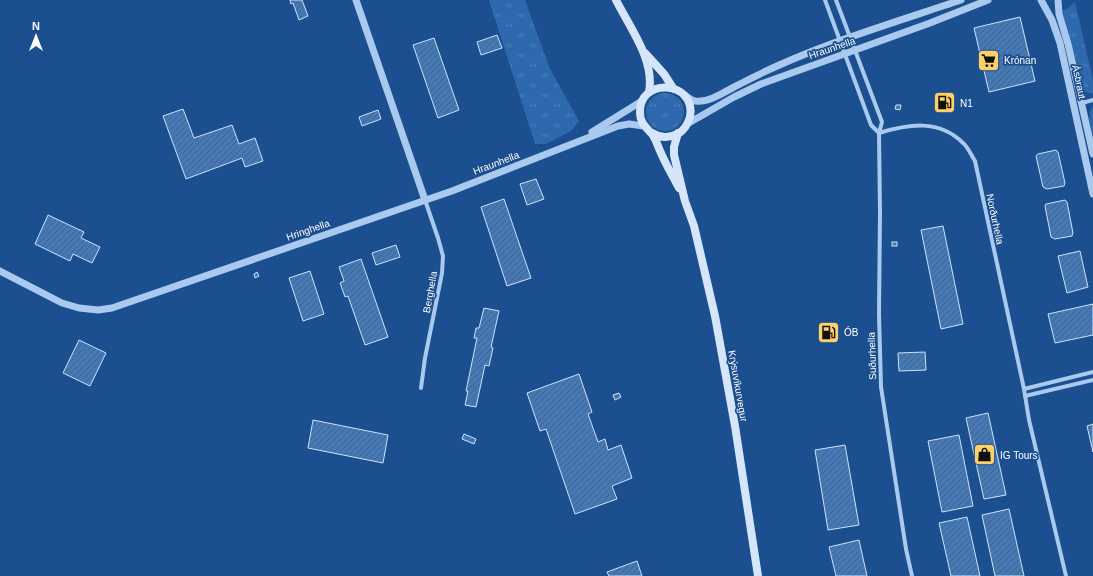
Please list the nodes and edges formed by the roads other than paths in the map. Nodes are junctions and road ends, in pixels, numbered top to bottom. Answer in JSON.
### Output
{"nodes":[{"id":1,"x":356,"y":0,"type":"edge"},
{"id":2,"x":616,"y":0,"type":"edge"},
{"id":3,"x":826,"y":0,"type":"edge"},
{"id":4,"x":836,"y":0,"type":"edge"},
{"id":5,"x":961,"y":0,"type":"edge"},
{"id":6,"x":988,"y":0,"type":"edge"},
{"id":7,"x":1042,"y":0,"type":"edge"},
{"id":8,"x":1058,"y":0,"type":"edge"},
{"id":9,"x":851,"y":37,"type":"junction"},
{"id":10,"x":840,"y":41,"type":"junction"},
{"id":11,"x":856,"y":50,"type":"junction"},
{"id":12,"x":644,"y":52,"type":"junction"},
{"id":13,"x":844,"y":54,"type":"junction"},
{"id":14,"x":673,"y":88,"type":"junction"},
{"id":15,"x":649,"y":92,"type":"junction"},
{"id":16,"x":684,"y":95,"type":"junction"},
{"id":17,"x":1093,"y":100,"type":"edge"},
{"id":18,"x":642,"y":101,"type":"junction"},
{"id":19,"x":1082,"y":103,"type":"junction"},
{"id":20,"x":687,"y":124,"type":"junction"},
{"id":21,"x":644,"y":126,"type":"junction"},
{"id":22,"x":652,"y":133,"type":"junction"},
{"id":23,"x":678,"y":133,"type":"junction"},
{"id":24,"x":880,"y":133,"type":"junction"},
{"id":25,"x":574,"y":143,"type":"junction"},
{"id":26,"x":1093,"y":154,"type":"edge"},
{"id":27,"x":1093,"y":194,"type":"edge"},
{"id":28,"x":425,"y":200,"type":"junction"},
{"id":29,"x":685,"y":201,"type":"junction"},
{"id":30,"x":0,"y":271,"type":"edge"},
{"id":31,"x":1093,"y":372,"type":"edge"},
{"id":32,"x":1093,"y":380,"type":"edge"},
{"id":33,"x":421,"y":388,"type":"dead end"},
{"id":34,"x":1024,"y":389,"type":"junction"},
{"id":35,"x":1026,"y":396,"type":"junction"},
{"id":36,"x":758,"y":576,"type":"edge"},
{"id":37,"x":912,"y":576,"type":"edge"},
{"id":38,"x":1066,"y":576,"type":"edge"}],
"edges":[{"from":1,"to":28,"type":"street"},
{"from":2,"to":12,"type":"main road"},
{"from":3,"to":10,"type":"street"},
{"from":4,"to":9,"type":"street","name":"Suðurhella"},
{"from":5,"to":9,"type":"street","name":"Hraunhella"},
{"from":6,"to":11,"type":"street","name":"Hraunhella"},
{"from":7,"to":27,"type":"street","name":"Ásbraut"},
{"from":8,"to":19,"type":"street","name":"Ásbraut"},
{"from":9,"to":10,"type":"street","name":"Hraunhella"},
{"from":9,"to":11,"type":"street","name":"Suðurhella"},
{"from":10,"to":13,"type":"street"},
{"from":10,"to":16,"type":"street","name":"Hraunhella"},
{"from":11,"to":13,"type":"street","name":"Hraunhella"},
{"from":11,"to":24,"type":"street","name":"Suðurhella"},
{"from":12,"to":14,"type":"main road"},
{"from":12,"to":15,"type":"main road"},
{"from":13,"to":20,"type":"street","name":"Hraunhella"},
{"from":13,"to":24,"type":"street"},
{"from":14,"to":15,"type":"main road"},
{"from":14,"to":16,"type":"main road"},
{"from":15,"to":18,"type":"main road"},
{"from":16,"to":20,"type":"main road"},
{"from":17,"to":19,"type":"street"},
{"from":18,"to":21,"type":"main road"},
{"from":18,"to":25,"type":"street","name":"Hraunhella"},
{"from":19,"to":26,"type":"street","name":"Ásbraut"},
{"from":20,"to":23,"type":"main road"},
{"from":21,"to":22,"type":"main road"},
{"from":21,"to":25,"type":"street","name":"Hraunhella"},
{"from":22,"to":23,"type":"main road"},
{"from":22,"to":29,"type":"main road","name":"Krýsuvíkurvegur"},
{"from":23,"to":29,"type":"main road","name":"Krýsuvíkurvegur"},
{"from":24,"to":34,"type":"street","name":"Norðurhella"},
{"from":24,"to":37,"type":"street","name":"Suðurhella"},
{"from":25,"to":28,"type":"street","name":"Hraunhella"},
{"from":28,"to":30,"type":"street","name":"Hringhella"},
{"from":28,"to":33,"type":"street","name":"Berghella"},
{"from":29,"to":36,"type":"main road","name":"Krýsuvíkurvegur"},
{"from":31,"to":34,"type":"street"},
{"from":32,"to":35,"type":"street"},
{"from":34,"to":35,"type":"street","name":"Norðurhella"},
{"from":35,"to":38,"type":"street","name":"Norðurhella"}]}
